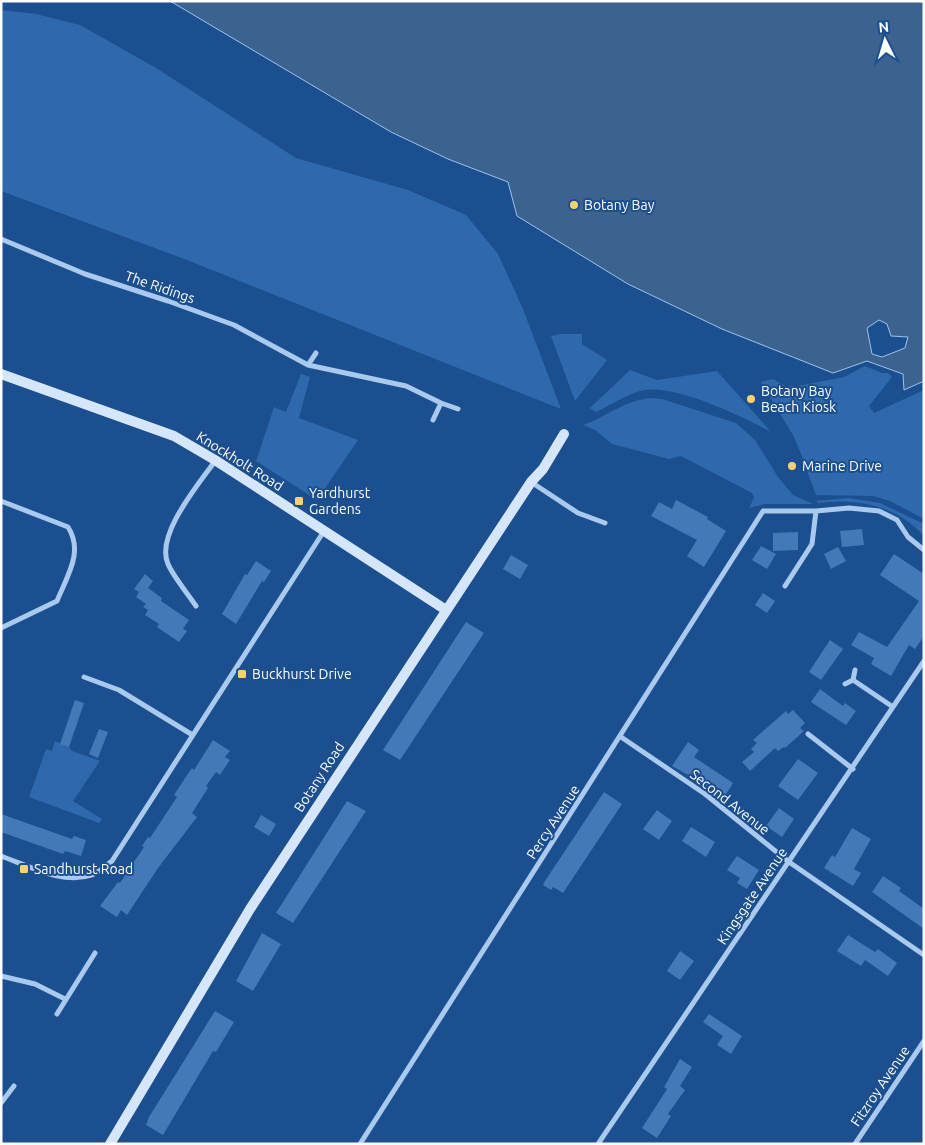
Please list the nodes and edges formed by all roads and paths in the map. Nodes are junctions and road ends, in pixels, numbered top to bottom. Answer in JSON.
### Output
{"nodes":[{"id":1,"x":1,"y":239,"type":"edge"},
{"id":2,"x":316,"y":353,"type":"dead end"},
{"id":3,"x":308,"y":365,"type":"junction"},
{"id":4,"x":1,"y":374,"type":"edge"},
{"id":5,"x":441,"y":403,"type":"junction"},
{"id":6,"x":458,"y":409,"type":"dead end"},
{"id":7,"x":433,"y":420,"type":"dead end"},
{"id":8,"x":564,"y":434,"type":"dead end"},
{"id":9,"x":215,"y":460,"type":"junction"},
{"id":10,"x":531,"y":482,"type":"junction"},
{"id":11,"x":1,"y":501,"type":"edge"},
{"id":12,"x":816,"y":511,"type":"junction"},
{"id":13,"x":605,"y":523,"type":"dead end"},
{"id":14,"x":324,"y":531,"type":"junction"},
{"id":15,"x":924,"y":550,"type":"edge"},
{"id":16,"x":785,"y":586,"type":"dead end"},
{"id":17,"x":196,"y":606,"type":"dead end"},
{"id":18,"x":446,"y":610,"type":"junction"},
{"id":19,"x":1,"y":628,"type":"edge"},
{"id":20,"x":924,"y":661,"type":"edge"},
{"id":21,"x":855,"y":670,"type":"dead end"},
{"id":22,"x":84,"y":677,"type":"dead end"},
{"id":23,"x":852,"y":680,"type":"junction"},
{"id":24,"x":845,"y":684,"type":"dead end"},
{"id":25,"x":893,"y":707,"type":"junction"},
{"id":26,"x":191,"y":734,"type":"junction"},
{"id":27,"x":808,"y":734,"type":"dead end"},
{"id":28,"x":621,"y":737,"type":"junction"},
{"id":29,"x":853,"y":769,"type":"junction"},
{"id":30,"x":1,"y":856,"type":"edge"},
{"id":31,"x":789,"y":862,"type":"junction"},
{"id":32,"x":95,"y":953,"type":"dead end"},
{"id":33,"x":924,"y":955,"type":"edge"},
{"id":34,"x":1,"y":976,"type":"edge"},
{"id":35,"x":65,"y":999,"type":"junction"},
{"id":36,"x":57,"y":1014,"type":"dead end"},
{"id":37,"x":924,"y":1041,"type":"edge"},
{"id":38,"x":14,"y":1086,"type":"dead end"},
{"id":39,"x":2,"y":1102,"type":"edge"},
{"id":40,"x":110,"y":1144,"type":"edge"},
{"id":41,"x":360,"y":1144,"type":"edge"},
{"id":42,"x":598,"y":1144,"type":"edge"},
{"id":43,"x":855,"y":1144,"type":"edge"}],
"edges":[{"from":1,"to":3,"type":"street","name":"The Ridings"},
{"from":2,"to":3,"type":"street"},
{"from":3,"to":5,"type":"street","name":"The Ridings"},
{"from":4,"to":9,"type":"street","name":"Knockholt Road"},
{"from":5,"to":6,"type":"street","name":"The Ridings"},
{"from":5,"to":7,"type":"street"},
{"from":8,"to":10,"type":"street","name":"Botany Road"},
{"from":9,"to":14,"type":"street","name":"Knockholt Road"},
{"from":9,"to":17,"type":"street"},
{"from":10,"to":13,"type":"street"},
{"from":10,"to":18,"type":"street","name":"Botany Road"},
{"from":11,"to":19,"type":"street"},
{"from":12,"to":15,"type":"street"},
{"from":12,"to":16,"type":"street"},
{"from":12,"to":28,"type":"street","name":"Percy Avenue"},
{"from":14,"to":18,"type":"street","name":"Knockholt Road"},
{"from":14,"to":26,"type":"street"},
{"from":18,"to":40,"type":"street","name":"Botany Road"},
{"from":20,"to":25,"type":"street","name":"Kingsgate Avenue"},
{"from":21,"to":23,"type":"street"},
{"from":22,"to":26,"type":"street"},
{"from":23,"to":24,"type":"street"},
{"from":23,"to":25,"type":"street"},
{"from":25,"to":29,"type":"street","name":"Kingsgate Avenue"},
{"from":26,"to":30,"type":"street"},
{"from":27,"to":29,"type":"street"},
{"from":28,"to":31,"type":"street","name":"Second Avenue"},
{"from":28,"to":41,"type":"street","name":"Percy Avenue"},
{"from":29,"to":31,"type":"street","name":"Kingsgate Avenue"},
{"from":31,"to":33,"type":"street","name":"Second Avenue"},
{"from":31,"to":42,"type":"street","name":"Kingsgate Avenue"},
{"from":32,"to":35,"type":"street"},
{"from":34,"to":35,"type":"street"},
{"from":35,"to":36,"type":"street"},
{"from":37,"to":43,"type":"street","name":"Fitzroy Avenue"},
{"from":38,"to":39,"type":"street"}]}
